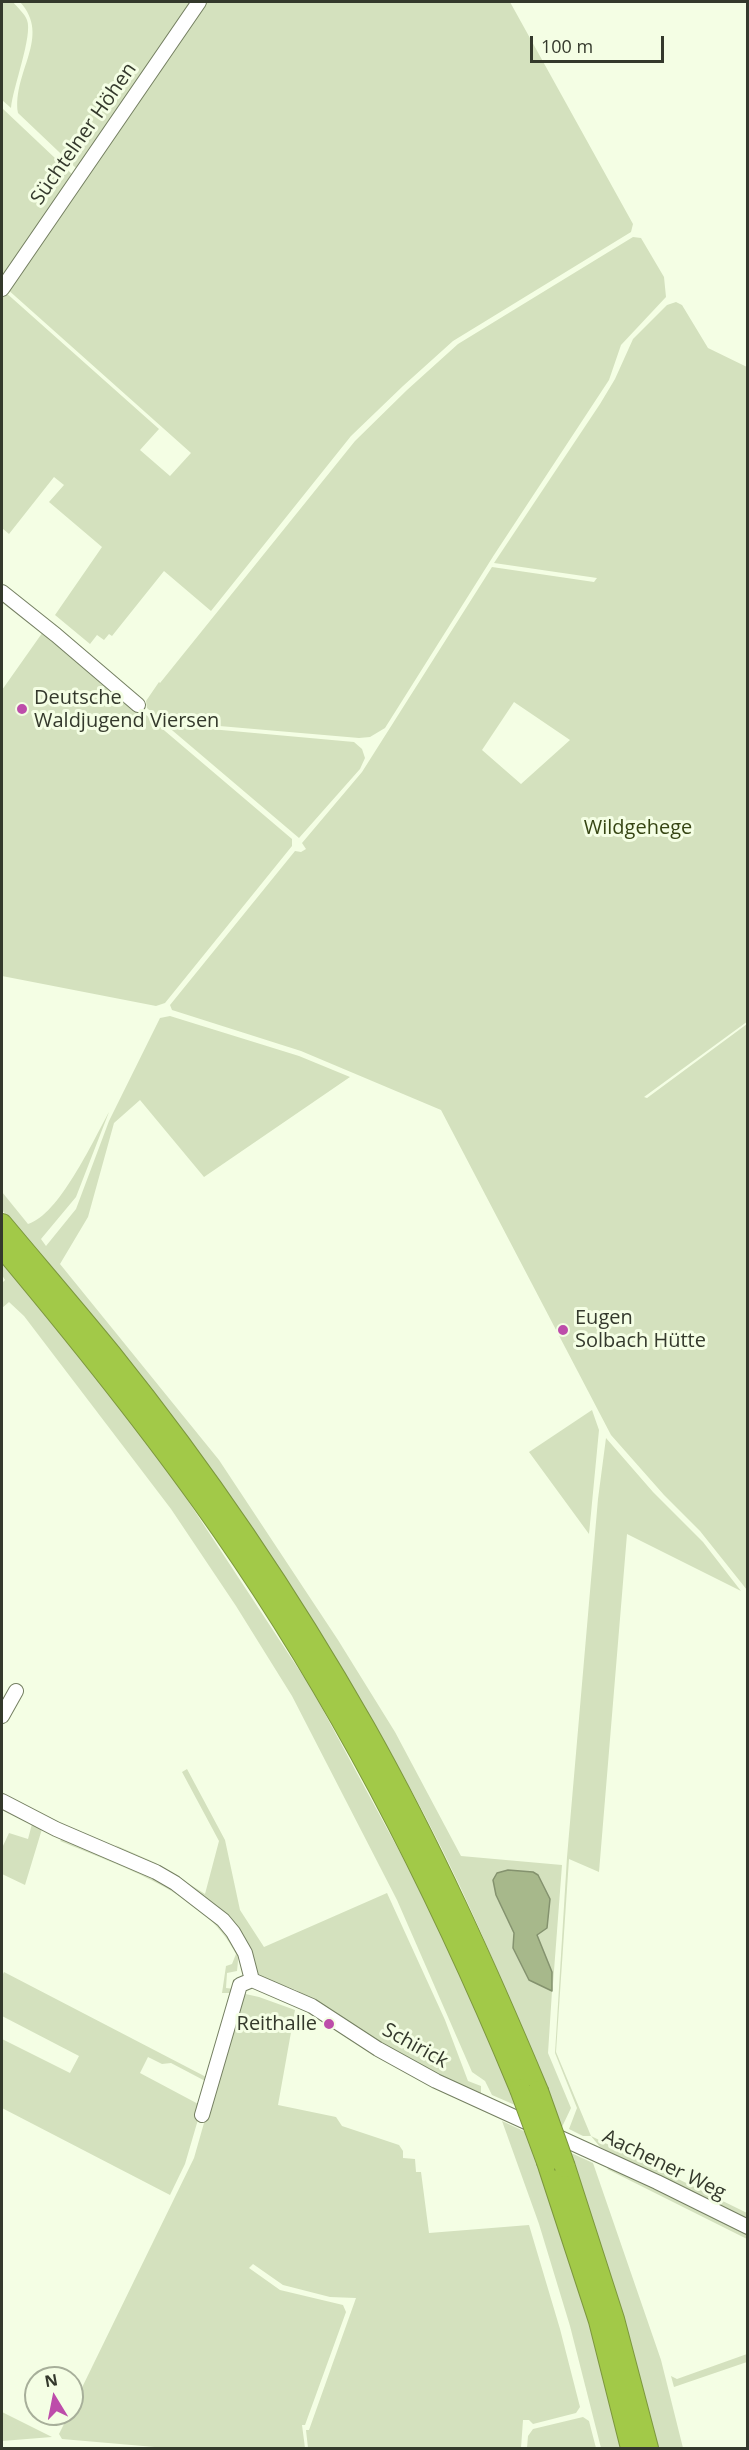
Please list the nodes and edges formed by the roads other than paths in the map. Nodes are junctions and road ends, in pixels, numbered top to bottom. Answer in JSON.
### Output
{"nodes":[{"id":1,"x":199,"y":2,"type":"edge"},
{"id":2,"x":2,"y":288,"type":"edge"},
{"id":3,"x":2,"y":592,"type":"edge"},
{"id":4,"x":138,"y":705,"type":"dead end"},
{"id":5,"x":2,"y":1224,"type":"edge"},
{"id":6,"x":2,"y":1247,"type":"edge"},
{"id":7,"x":16,"y":1691,"type":"dead end"},
{"id":8,"x":2,"y":1716,"type":"edge"},
{"id":9,"x":2,"y":1801,"type":"edge"},
{"id":10,"x":252,"y":1980,"type":"junction"},
{"id":11,"x":529,"y":2090,"type":"junction"},
{"id":12,"x":202,"y":2115,"type":"dead end"},
{"id":13,"x":563,"y":2138,"type":"joint"},
{"id":14,"x":556,"y":2164,"type":"junction"},
{"id":15,"x":747,"y":2227,"type":"edge"},
{"id":16,"x":631,"y":2448,"type":"edge"},
{"id":17,"x":648,"y":2448,"type":"edge"}],
"edges":[{"from":1,"to":2,"type":"street","name":"Süchtelner Höhen"},
{"from":3,"to":4,"type":"street"},
{"from":5,"to":11,"type":"highway"},
{"from":6,"to":11,"type":"highway"},
{"from":7,"to":8,"type":"street"},
{"from":9,"to":10,"type":"street"},
{"from":10,"to":12,"type":"street"},
{"from":10,"to":13,"type":"street","name":"Schirick"},
{"from":11,"to":14,"type":"highway","bridge":true},
{"from":13,"to":15,"type":"street","name":"Aachener Weg"},
{"from":14,"to":16,"type":"highway"},
{"from":14,"to":17,"type":"highway"}]}
